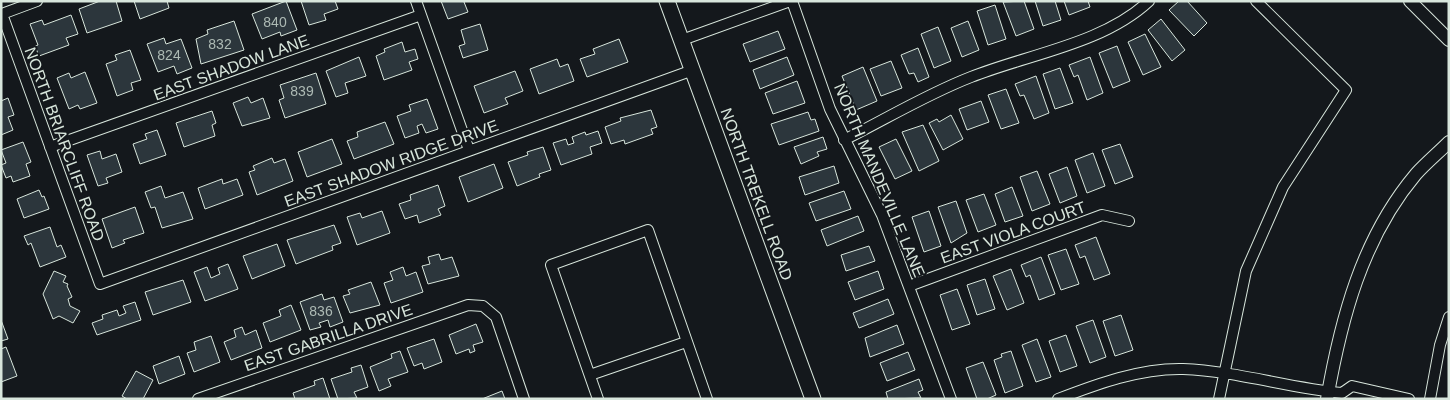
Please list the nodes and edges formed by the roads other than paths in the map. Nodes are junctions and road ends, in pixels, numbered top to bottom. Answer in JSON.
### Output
{"nodes":[{"id":1,"x":37,"y":1,"type":"edge"},
{"id":2,"x":416,"y":1,"type":"edge"},
{"id":3,"x":667,"y":1,"type":"edge"},
{"id":4,"x":791,"y":1,"type":"edge"},
{"id":5,"x":1149,"y":1,"type":"edge"},
{"id":6,"x":1256,"y":1,"type":"edge"},
{"id":7,"x":1410,"y":1,"type":"edge"},
{"id":8,"x":2,"y":14,"type":"edge"},
{"id":9,"x":421,"y":15,"type":"junction"},
{"id":10,"x":682,"y":40,"type":"junction"},
{"id":11,"x":1449,"y":40,"type":"edge"},
{"id":12,"x":693,"y":70,"type":"junction"},
{"id":13,"x":844,"y":140,"type":"junction"},
{"id":14,"x":1449,"y":142,"type":"edge"},
{"id":15,"x":50,"y":147,"type":"junction"},
{"id":16,"x":469,"y":150,"type":"junction"},
{"id":17,"x":1129,"y":221,"type":"dead end"},
{"id":18,"x":100,"y":284,"type":"joint"},
{"id":19,"x":909,"y":286,"type":"junction"},
{"id":20,"x":1449,"y":317,"type":"edge"},
{"id":21,"x":686,"y":342,"type":"junction"},
{"id":22,"x":1224,"y":374,"type":"junction"},
{"id":23,"x":590,"y":375,"type":"junction"},
{"id":24,"x":1328,"y":395,"type":"edge"},
{"id":25,"x":1344,"y":396,"type":"edge"},
{"id":26,"x":198,"y":399,"type":"edge"},
{"id":27,"x":524,"y":399,"type":"edge"},
{"id":28,"x":598,"y":399,"type":"edge"},
{"id":29,"x":706,"y":399,"type":"edge"},
{"id":30,"x":813,"y":399,"type":"edge"},
{"id":31,"x":951,"y":399,"type":"edge"},
{"id":32,"x":1058,"y":399,"type":"edge"},
{"id":33,"x":1219,"y":399,"type":"edge"},
{"id":34,"x":1409,"y":399,"type":"edge"},
{"id":35,"x":1430,"y":399,"type":"edge"}],
"edges":[{"from":1,"to":8,"type":"street"},
{"from":2,"to":9,"type":"street"},
{"from":3,"to":10,"type":"main road","name":"NORTH TREKELL ROAD"},
{"from":4,"to":10,"type":"street"},
{"from":4,"to":13,"type":"street","name":"NORTH MANDEVILLE LANE"},
{"from":5,"to":13,"type":"street"},
{"from":6,"to":22,"type":"street"},
{"from":7,"to":11,"type":"street"},
{"from":8,"to":15,"type":"street","name":"NORTH BRIARCLIFF ROAD"},
{"from":9,"to":15,"type":"street","name":"EAST SHADOW LANE"},
{"from":9,"to":16,"type":"street"},
{"from":10,"to":12,"type":"main road","name":"NORTH TREKELL ROAD"},
{"from":12,"to":16,"type":"street","name":"EAST SHADOW RIDGE DRIVE"},
{"from":12,"to":30,"type":"main road","name":"NORTH TREKELL ROAD"},
{"from":13,"to":19,"type":"street","name":"NORTH MANDEVILLE LANE"},
{"from":14,"to":24,"type":"street"},
{"from":15,"to":18,"type":"street","name":"NORTH BRIARCLIFF ROAD"},
{"from":16,"to":18,"type":"street","name":"EAST SHADOW RIDGE DRIVE"},
{"from":17,"to":19,"type":"street","name":"EAST VIOLA COURT"},
{"from":19,"to":31,"type":"street","name":"NORTH MANDEVILLE LANE"},
{"from":20,"to":35,"type":"street"},
{"from":21,"to":23,"type":"street"},
{"from":21,"to":23,"type":"street"},
{"from":21,"to":29,"type":"street"},
{"from":22,"to":24,"type":"street"},
{"from":22,"to":32,"type":"street"},
{"from":22,"to":33,"type":"street"},
{"from":23,"to":28,"type":"street"},
{"from":24,"to":25,"type":"street"},
{"from":25,"to":34,"type":"street"},
{"from":26,"to":27,"type":"street","name":"EAST GABRILLA DRIVE"}]}
